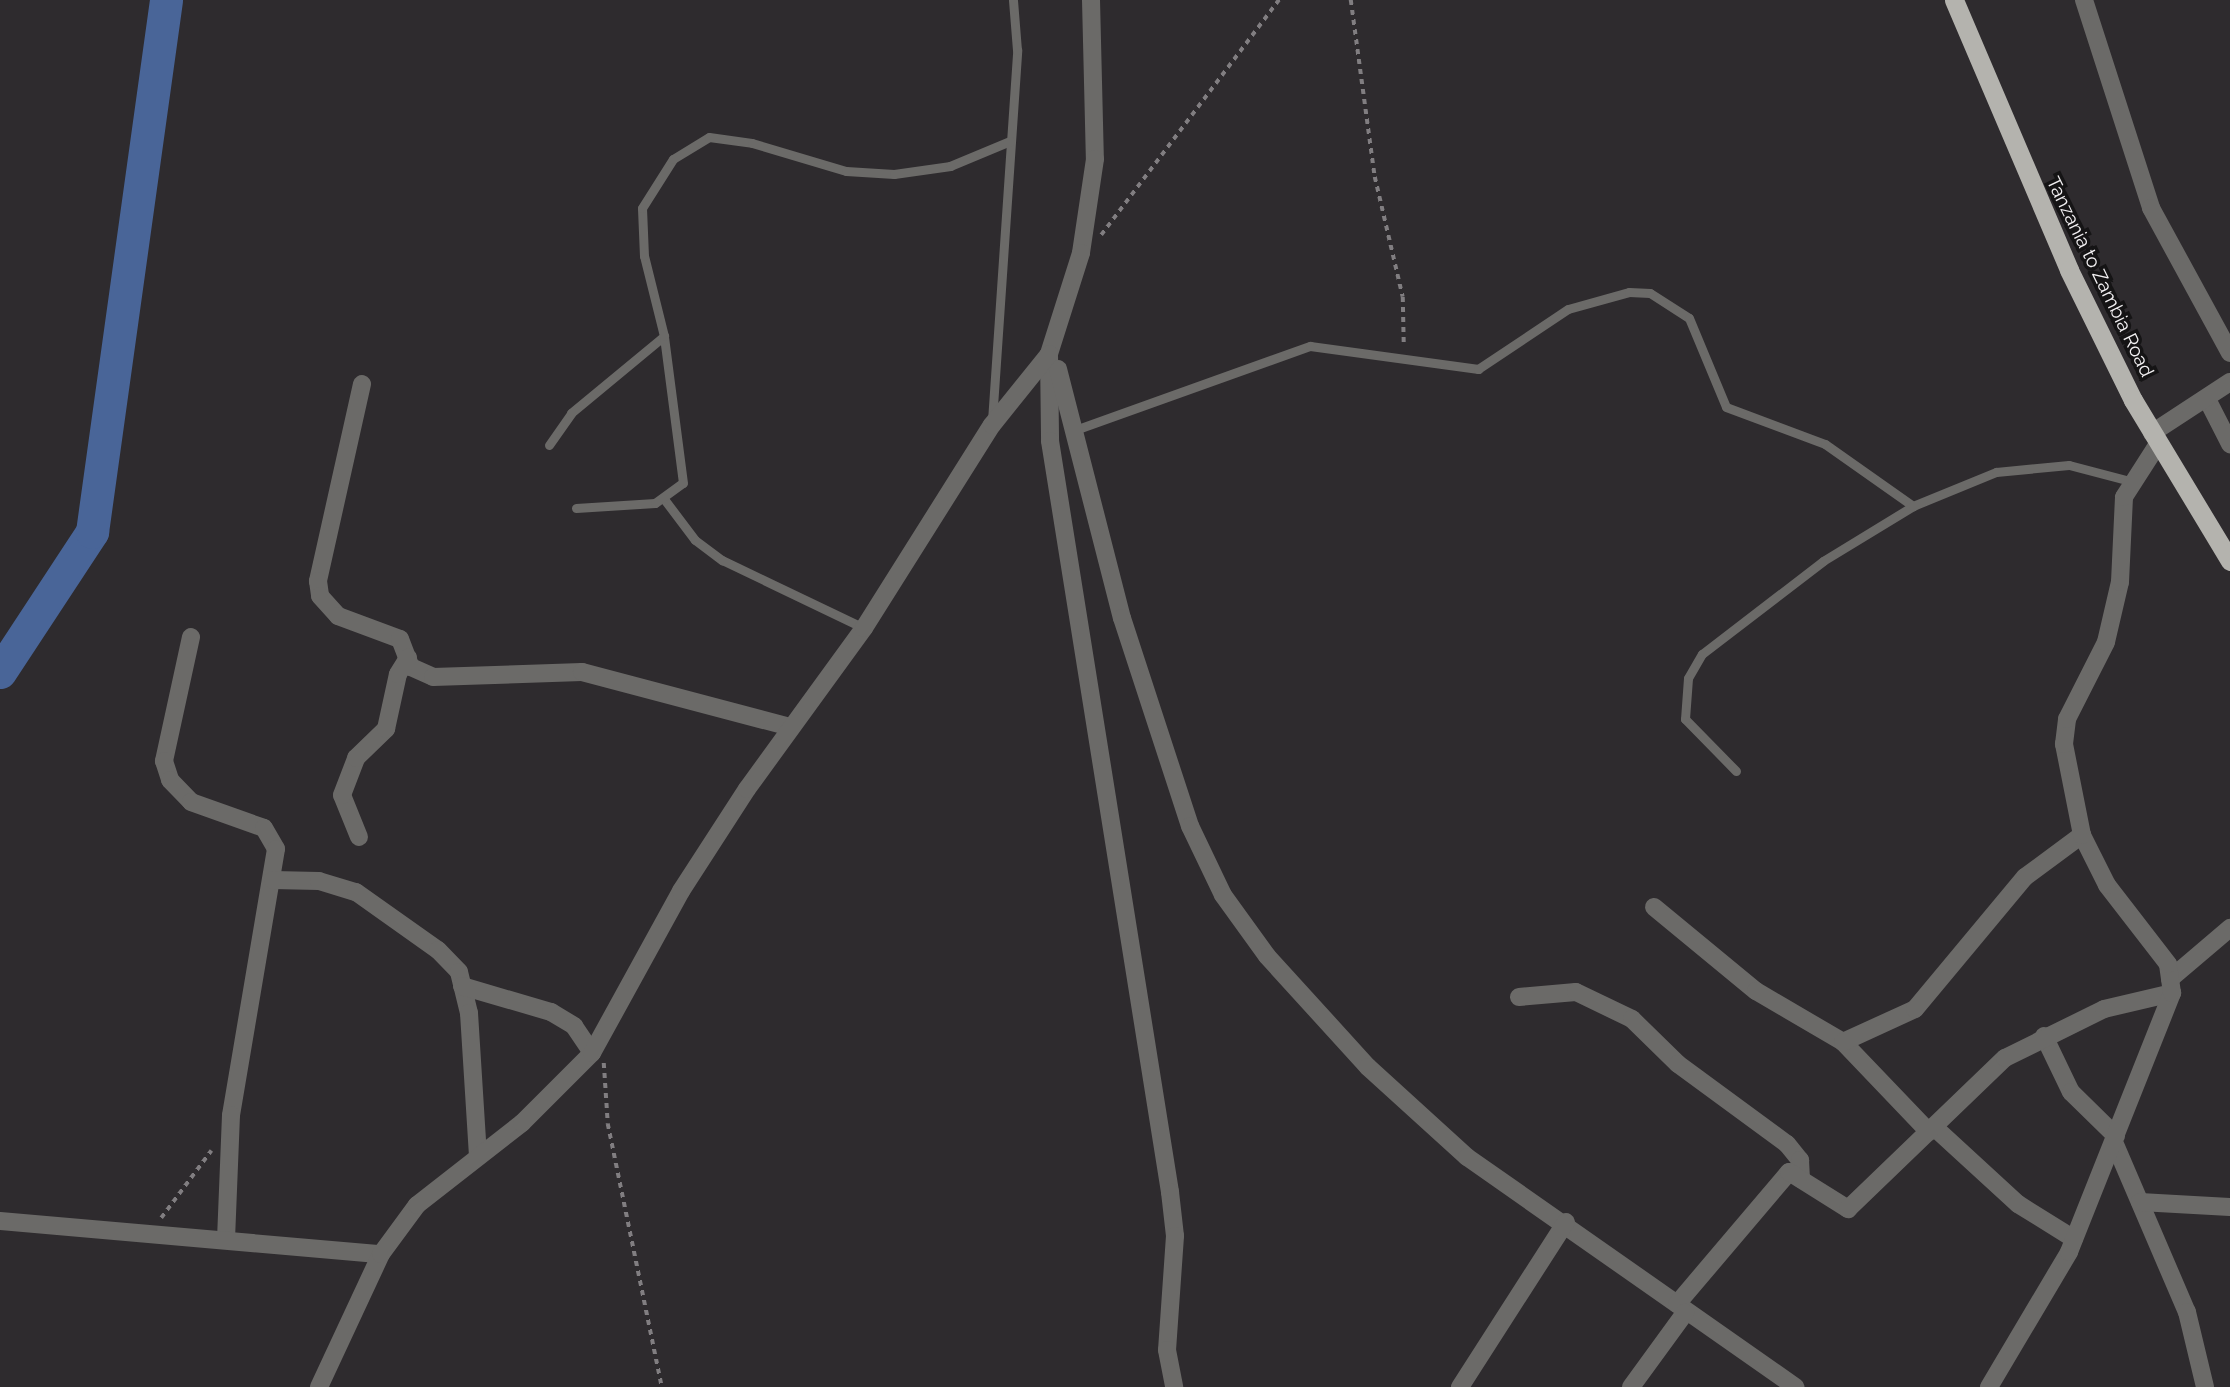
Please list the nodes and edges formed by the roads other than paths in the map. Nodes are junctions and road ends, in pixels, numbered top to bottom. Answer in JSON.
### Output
{"nodes":[{"id":1,"x":1013,"y":0,"type":"edge"},
{"id":2,"x":1091,"y":0,"type":"edge"},
{"id":3,"x":1954,"y":0,"type":"edge"},
{"id":4,"x":2084,"y":0,"type":"edge"},
{"id":5,"x":1010,"y":141,"type":"junction"},
{"id":6,"x":1056,"y":331,"type":"junction"},
{"id":7,"x":664,"y":336,"type":"junction"},
{"id":8,"x":2230,"y":353,"type":"edge"},
{"id":9,"x":1048,"y":354,"type":"junction"},
{"id":10,"x":2230,"y":382,"type":"edge"},
{"id":11,"x":362,"y":384,"type":"dead end"},
{"id":12,"x":2207,"y":399,"type":"junction"},
{"id":13,"x":992,"y":425,"type":"junction"},
{"id":14,"x":1074,"y":430,"type":"junction"},
{"id":15,"x":2155,"y":439,"type":"junction"},
{"id":16,"x":2230,"y":444,"type":"edge"},
{"id":17,"x":549,"y":445,"type":"dead end"},
{"id":18,"x":2134,"y":482,"type":"junction"},
{"id":19,"x":664,"y":499,"type":"junction"},
{"id":20,"x":1913,"y":506,"type":"junction"},
{"id":21,"x":576,"y":508,"type":"dead end"},
{"id":22,"x":2230,"y":561,"type":"edge"},
{"id":23,"x":864,"y":628,"type":"junction"},
{"id":24,"x":191,"y":637,"type":"dead end"},
{"id":25,"x":408,"y":658,"type":"junction"},
{"id":26,"x":790,"y":727,"type":"junction"},
{"id":27,"x":1737,"y":771,"type":"dead end"},
{"id":28,"x":2082,"y":835,"type":"junction"},
{"id":29,"x":359,"y":837,"type":"dead end"},
{"id":30,"x":273,"y":880,"type":"junction"},
{"id":31,"x":1654,"y":907,"type":"dead end"},
{"id":32,"x":2230,"y":928,"type":"edge"},
{"id":33,"x":462,"y":986,"type":"junction"},
{"id":34,"x":2171,"y":986,"type":"junction"},
{"id":35,"x":1519,"y":997,"type":"dead end"},
{"id":36,"x":2043,"y":1036,"type":"junction"},
{"id":37,"x":1843,"y":1042,"type":"junction"},
{"id":38,"x":596,"y":1047,"type":"junction"},
{"id":39,"x":1931,"y":1130,"type":"junction"},
{"id":40,"x":2115,"y":1139,"type":"junction"},
{"id":41,"x":478,"y":1156,"type":"junction"},
{"id":42,"x":1801,"y":1179,"type":"junction"},
{"id":43,"x":2140,"y":1202,"type":"junction"},
{"id":44,"x":2230,"y":1207,"type":"edge"},
{"id":45,"x":0,"y":1221,"type":"edge"},
{"id":46,"x":1566,"y":1222,"type":"junction"},
{"id":47,"x":226,"y":1237,"type":"junction"},
{"id":48,"x":2074,"y":1239,"type":"junction"},
{"id":49,"x":381,"y":1254,"type":"junction"},
{"id":50,"x":1681,"y":1309,"type":"junction"},
{"id":51,"x":320,"y":1386,"type":"edge"},
{"id":52,"x":1174,"y":1387,"type":"edge"},
{"id":53,"x":1460,"y":1387,"type":"edge"},
{"id":54,"x":1631,"y":1387,"type":"edge"},
{"id":55,"x":1795,"y":1387,"type":"edge"},
{"id":56,"x":1989,"y":1387,"type":"edge"},
{"id":57,"x":2205,"y":1387,"type":"edge"}],
"edges":[{"from":1,"to":5,"type":"lane"},
{"from":2,"to":6,"type":"street"},
{"from":3,"to":15,"type":"highway","name":"Tanzania to Zambia Road"},
{"from":4,"to":8,"type":"street"},
{"from":5,"to":7,"type":"lane"},
{"from":5,"to":13,"type":"lane"},
{"from":6,"to":9,"type":"street"},
{"from":6,"to":14,"type":"street"},
{"from":7,"to":17,"type":"lane"},
{"from":7,"to":19,"type":"lane"},
{"from":9,"to":13,"type":"street"},
{"from":9,"to":52,"type":"street"},
{"from":10,"to":12,"type":"street"},
{"from":11,"to":25,"type":"street"},
{"from":12,"to":15,"type":"street"},
{"from":12,"to":16,"type":"street"},
{"from":13,"to":23,"type":"street"},
{"from":14,"to":20,"type":"lane"},
{"from":14,"to":46,"type":"street"},
{"from":15,"to":18,"type":"street"},
{"from":15,"to":22,"type":"highway","name":"Tanzania to Zambia Road"},
{"from":18,"to":20,"type":"lane"},
{"from":18,"to":28,"type":"street"},
{"from":19,"to":21,"type":"lane"},
{"from":19,"to":23,"type":"lane"},
{"from":20,"to":27,"type":"lane"},
{"from":23,"to":26,"type":"street"},
{"from":24,"to":30,"type":"street"},
{"from":25,"to":26,"type":"street"},
{"from":25,"to":29,"type":"street"},
{"from":26,"to":38,"type":"street"},
{"from":28,"to":34,"type":"street"},
{"from":28,"to":37,"type":"street"},
{"from":30,"to":33,"type":"street"},
{"from":30,"to":47,"type":"street"},
{"from":31,"to":37,"type":"street"},
{"from":32,"to":34,"type":"street"},
{"from":33,"to":38,"type":"street"},
{"from":33,"to":41,"type":"street"},
{"from":34,"to":36,"type":"street"},
{"from":34,"to":40,"type":"street"},
{"from":35,"to":42,"type":"street"},
{"from":36,"to":39,"type":"street"},
{"from":36,"to":40,"type":"street"},
{"from":37,"to":39,"type":"street"},
{"from":38,"to":41,"type":"street"},
{"from":39,"to":42,"type":"street"},
{"from":39,"to":48,"type":"street"},
{"from":40,"to":43,"type":"street"},
{"from":40,"to":48,"type":"street"},
{"from":41,"to":49,"type":"street"},
{"from":42,"to":50,"type":"street"},
{"from":43,"to":44,"type":"street"},
{"from":43,"to":57,"type":"street"},
{"from":45,"to":47,"type":"street"},
{"from":46,"to":50,"type":"street"},
{"from":46,"to":53,"type":"street"},
{"from":47,"to":49,"type":"street"},
{"from":48,"to":56,"type":"street"},
{"from":49,"to":51,"type":"street"},
{"from":50,"to":54,"type":"street"},
{"from":50,"to":55,"type":"street"}]}
